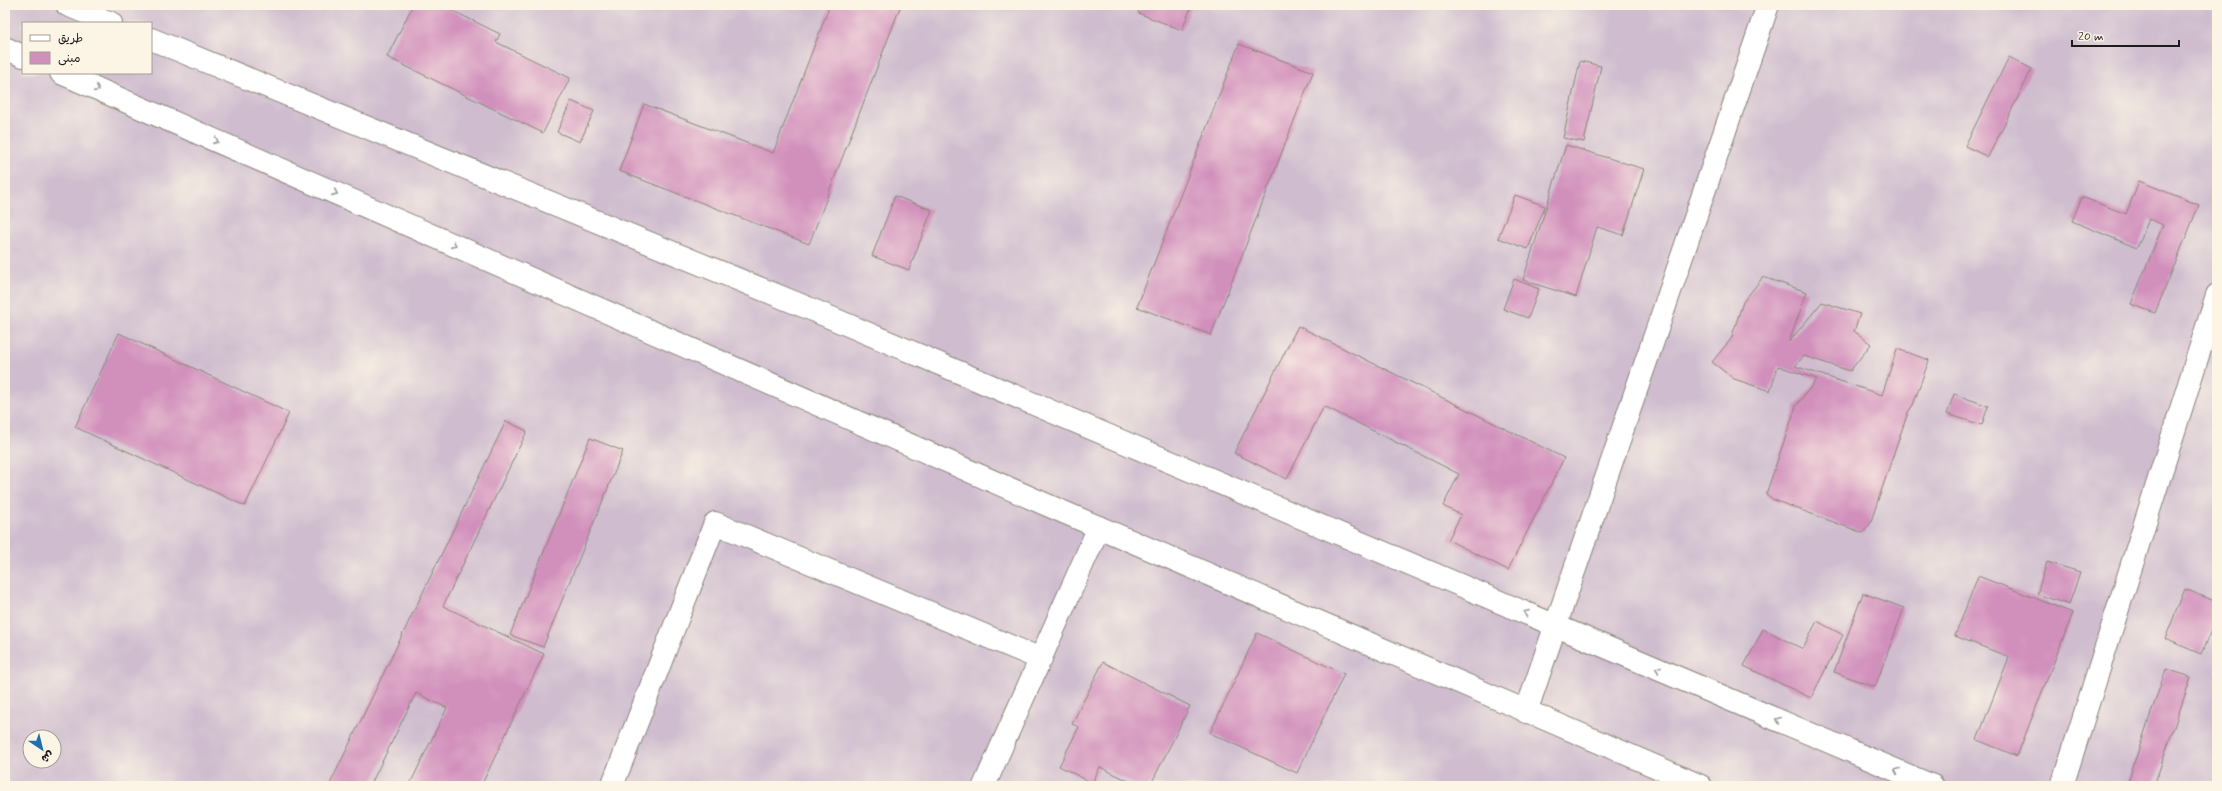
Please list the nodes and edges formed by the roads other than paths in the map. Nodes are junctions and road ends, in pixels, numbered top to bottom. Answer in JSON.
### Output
{"nodes":[{"id":1,"x":67,"y":5,"type":"edge"},
{"id":2,"x":1768,"y":5,"type":"edge"},
{"id":3,"x":109,"y":22,"type":"edge"},
{"id":4,"x":152,"y":39,"type":"edge"},
{"id":5,"x":5,"y":48,"type":"edge"},
{"id":6,"x":22,"y":56,"type":"edge"},
{"id":7,"x":63,"y":74,"type":"edge"},
{"id":8,"x":2217,"y":295,"type":"edge"},
{"id":9,"x":1099,"y":527,"type":"junction"},
{"id":10,"x":1556,"y":626,"type":"junction"},
{"id":11,"x":1041,"y":659,"type":"junction"},
{"id":12,"x":1526,"y":712,"type":"junction"},
{"id":13,"x":612,"y":786,"type":"edge"},
{"id":14,"x":984,"y":786,"type":"edge"},
{"id":15,"x":1701,"y":786,"type":"edge"},
{"id":16,"x":1933,"y":786,"type":"edge"},
{"id":17,"x":2062,"y":786,"type":"edge"}],
"edges":[{"from":1,"to":3,"type":"street"},
{"from":2,"to":10,"type":"street"},
{"from":10,"to":4,"type":"street","one_way":true},
{"from":5,"to":6,"type":"street"},
{"from":7,"to":9,"type":"street","one_way":true},
{"from":8,"to":17,"type":"street"},
{"from":9,"to":11,"type":"street"},
{"from":9,"to":12,"type":"street"},
{"from":10,"to":12,"type":"street"},
{"from":16,"to":10,"type":"street","one_way":true},
{"from":11,"to":13,"type":"street"},
{"from":11,"to":14,"type":"street"},
{"from":12,"to":15,"type":"street"}]}
